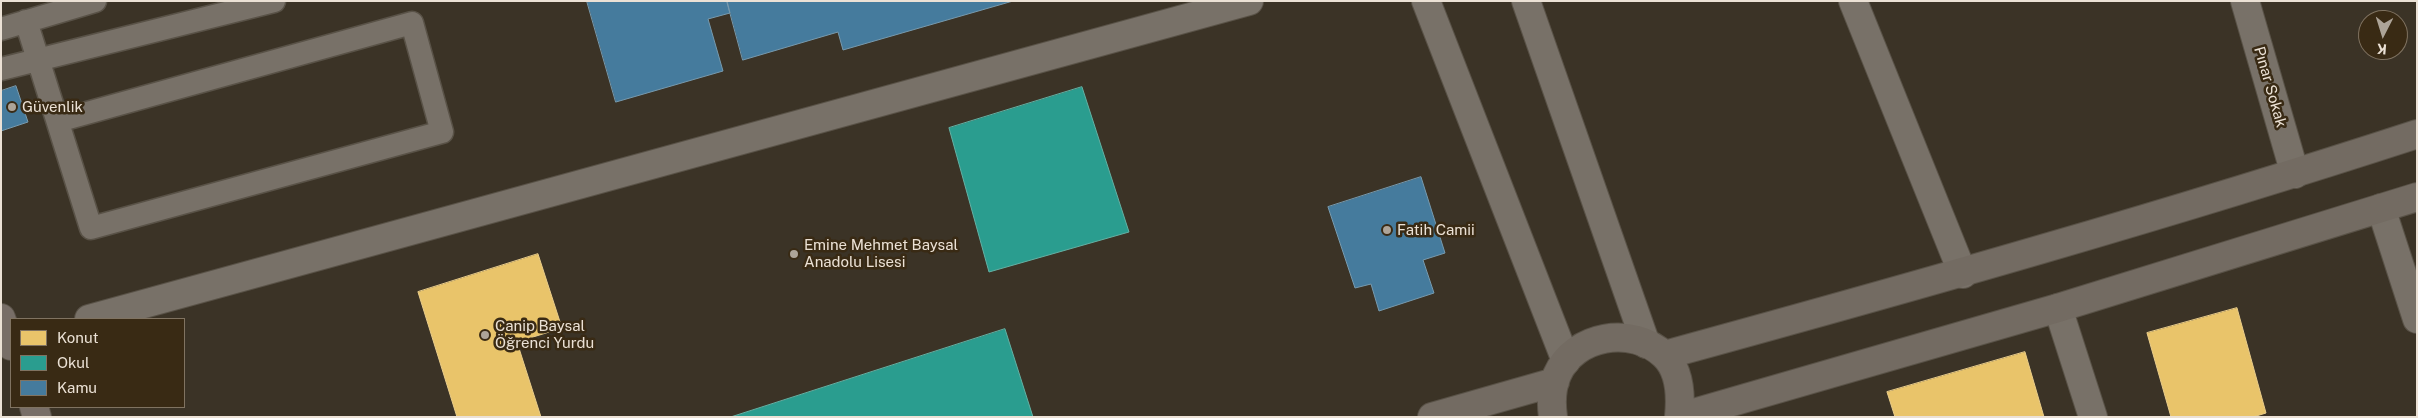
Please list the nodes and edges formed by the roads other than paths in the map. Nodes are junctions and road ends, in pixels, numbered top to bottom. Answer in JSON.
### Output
{"nodes":[{"id":1,"x":95,"y":1,"type":"edge"},
{"id":2,"x":274,"y":1,"type":"edge"},
{"id":3,"x":1248,"y":1,"type":"edge"},
{"id":4,"x":1426,"y":1,"type":"edge"},
{"id":5,"x":1526,"y":1,"type":"edge"},
{"id":6,"x":1853,"y":1,"type":"edge"},
{"id":7,"x":2245,"y":1,"type":"edge"},
{"id":8,"x":26,"y":21,"type":"junction"},
{"id":9,"x":1,"y":29,"type":"edge"},
{"id":10,"x":38,"y":60,"type":"junction"},
{"id":11,"x":1,"y":69,"type":"edge"},
{"id":12,"x":58,"y":121,"type":"junction"},
{"id":13,"x":2417,"y":134,"type":"edge"},
{"id":14,"x":2295,"y":174,"type":"junction"},
{"id":15,"x":2417,"y":197,"type":"edge"},
{"id":16,"x":2381,"y":208,"type":"junction"},
{"id":17,"x":1963,"y":274,"type":"junction"},
{"id":18,"x":2058,"y":308,"type":"junction"},
{"id":19,"x":93,"y":318,"type":"edge"},
{"id":20,"x":2417,"y":319,"type":"edge"},
{"id":21,"x":1655,"y":350,"type":"junction"},
{"id":22,"x":1560,"y":372,"type":"junction"},
{"id":23,"x":1432,"y":417,"type":"edge"},
{"id":24,"x":1553,"y":417,"type":"edge"},
{"id":25,"x":1680,"y":417,"type":"edge"},
{"id":26,"x":2093,"y":417,"type":"edge"}],
"edges":[{"from":1,"to":8,"type":"lane"},
{"from":2,"to":10,"type":"lane"},
{"from":3,"to":19,"type":"street"},
{"from":4,"to":22,"type":"street"},
{"from":5,"to":21,"type":"street"},
{"from":6,"to":17,"type":"street"},
{"from":7,"to":14,"type":"street","name":"Pınar Sokak"},
{"from":8,"to":9,"type":"lane"},
{"from":8,"to":10,"type":"lane"},
{"from":10,"to":11,"type":"lane"},
{"from":10,"to":12,"type":"lane"},
{"from":12,"to":12,"type":"lane"},
{"from":13,"to":14,"type":"main road"},
{"from":14,"to":17,"type":"main road"},
{"from":15,"to":16,"type":"main road"},
{"from":16,"to":18,"type":"main road"},
{"from":16,"to":20,"type":"street"},
{"from":17,"to":21,"type":"main road"},
{"from":18,"to":25,"type":"main road"},
{"from":18,"to":26,"type":"street"},
{"from":21,"to":22,"type":"main road"},
{"from":21,"to":25,"type":"main road"},
{"from":22,"to":23,"type":"main road"},
{"from":22,"to":24,"type":"main road"}]}
